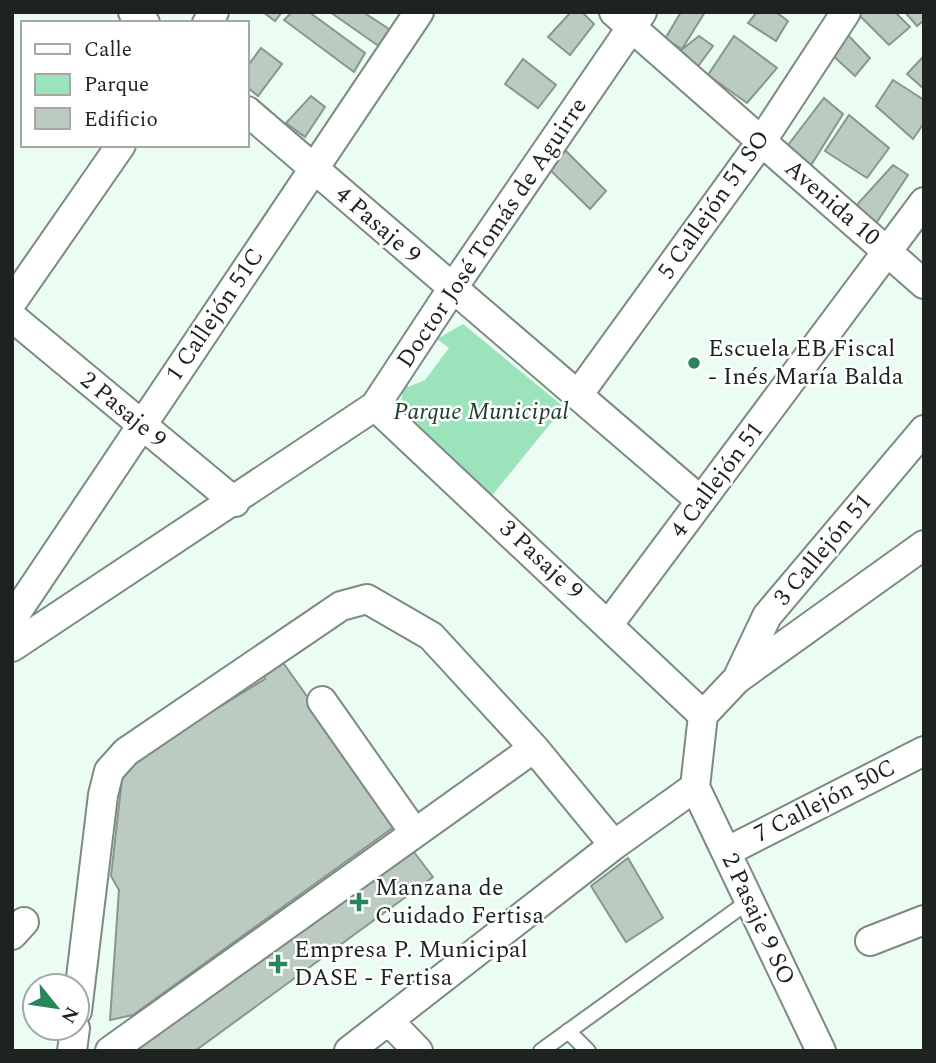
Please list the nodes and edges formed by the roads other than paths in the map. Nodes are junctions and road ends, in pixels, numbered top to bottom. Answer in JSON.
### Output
{"nodes":[{"id":1,"x":419,"y":12,"type":"edge"},
{"id":2,"x":846,"y":12,"type":"edge"},
{"id":3,"x":629,"y":18,"type":"edge"},
{"id":4,"x":248,"y":112,"type":"edge"},
{"id":5,"x":761,"y":142,"type":"junction"},
{"id":6,"x":120,"y":147,"type":"edge"},
{"id":7,"x":314,"y":169,"type":"junction"},
{"id":8,"x":924,"y":202,"type":"edge"},
{"id":9,"x":887,"y":251,"type":"junction"},
{"id":10,"x":924,"y":284,"type":"edge"},
{"id":11,"x":452,"y":289,"type":"junction"},
{"id":12,"x":12,"y":302,"type":"edge"},
{"id":13,"x":12,"y":317,"type":"edge"},
{"id":14,"x":578,"y":395,"type":"junction"},
{"id":15,"x":375,"y":407,"type":"junction"},
{"id":16,"x":142,"y":425,"type":"junction"},
{"id":17,"x":924,"y":430,"type":"edge"},
{"id":18,"x":701,"y":501,"type":"junction"},
{"id":19,"x":235,"y":502,"type":"junction"},
{"id":20,"x":924,"y":545,"type":"edge"},
{"id":21,"x":12,"y":619,"type":"edge"},
{"id":22,"x":610,"y":624,"type":"junction"},
{"id":23,"x":12,"y":646,"type":"edge"},
{"id":24,"x":737,"y":679,"type":"junction"},
{"id":25,"x":322,"y":701,"type":"dead end"},
{"id":26,"x":703,"y":715,"type":"junction"},
{"id":27,"x":534,"y":748,"type":"junction"},
{"id":28,"x":924,"y":751,"type":"edge"},
{"id":29,"x":695,"y":787,"type":"junction"},
{"id":30,"x":414,"y":832,"type":"junction"},
{"id":31,"x":614,"y":845,"type":"junction"},
{"id":32,"x":726,"y":852,"type":"junction"},
{"id":33,"x":749,"y":901,"type":"junction"},
{"id":34,"x":924,"y":920,"type":"edge"},
{"id":35,"x":870,"y":941,"type":"dead end"},
{"id":36,"x":82,"y":972,"type":"edge"},
{"id":37,"x":389,"y":1021,"type":"junction"},
{"id":38,"x":568,"y":1031,"type":"junction"},
{"id":39,"x":110,"y":1051,"type":"edge"},
{"id":40,"x":349,"y":1051,"type":"edge"},
{"id":41,"x":418,"y":1051,"type":"edge"},
{"id":42,"x":541,"y":1051,"type":"edge"},
{"id":43,"x":588,"y":1051,"type":"edge"},
{"id":44,"x":821,"y":1051,"type":"edge"}],
"edges":[{"from":1,"to":7,"type":"street","name":"1 Callejón 51C"},
{"from":2,"to":5,"type":"street","name":"5 Callejón 51 SO"},
{"from":3,"to":5,"type":"street","name":"Avenida 10"},
{"from":3,"to":11,"type":"street","name":"Doctor José Tomás de Aguirre"},
{"from":4,"to":7,"type":"street","name":"4 Pasaje 9"},
{"from":5,"to":9,"type":"street","name":"Avenida 10"},
{"from":5,"to":14,"type":"street","name":"5 Callejón 51 SO"},
{"from":6,"to":12,"type":"street"},
{"from":7,"to":11,"type":"street","name":"4 Pasaje 9"},
{"from":7,"to":16,"type":"street","name":"1 Callejón 51C"},
{"from":8,"to":9,"type":"street","name":"4 Callejón 51"},
{"from":9,"to":10,"type":"street","name":"Avenida 10"},
{"from":9,"to":18,"type":"street","name":"4 Callejón 51"},
{"from":11,"to":14,"type":"street","name":"4 Pasaje 9"},
{"from":11,"to":15,"type":"street","name":"Doctor José Tomás de Aguirre"},
{"from":13,"to":16,"type":"street","name":"2 Pasaje 9"},
{"from":14,"to":18,"type":"street","name":"4 Pasaje 9"},
{"from":15,"to":19,"type":"street","name":"Doctor José Tomás de Aguirre"},
{"from":15,"to":22,"type":"street","name":"3 Pasaje 9"},
{"from":16,"to":19,"type":"street","name":"2 Pasaje 9"},
{"from":16,"to":21,"type":"street","name":"1 Callejón 51C"},
{"from":17,"to":24,"type":"street","name":"3 Callejón 51"},
{"from":18,"to":22,"type":"street","name":"4 Callejón 51"},
{"from":19,"to":23,"type":"street","name":"Doctor José Tomás de Aguirre"},
{"from":20,"to":24,"type":"street"},
{"from":22,"to":26,"type":"street","name":"3 Pasaje 9"},
{"from":24,"to":26,"type":"street"},
{"from":25,"to":30,"type":"street"},
{"from":26,"to":29,"type":"street"},
{"from":27,"to":30,"type":"street"},
{"from":27,"to":31,"type":"street"},
{"from":27,"to":36,"type":"street"},
{"from":28,"to":32,"type":"street","name":"7 Callejón 50C"},
{"from":29,"to":31,"type":"street"},
{"from":29,"to":32,"type":"street","name":"2 Pasaje 9 SO"},
{"from":30,"to":39,"type":"street"},
{"from":31,"to":37,"type":"street"},
{"from":32,"to":33,"type":"street","name":"2 Pasaje 9 SO"},
{"from":33,"to":38,"type":"lane"},
{"from":33,"to":44,"type":"street","name":"2 Pasaje 9 SO"},
{"from":34,"to":35,"type":"street"},
{"from":37,"to":40,"type":"street"},
{"from":37,"to":41,"type":"street"},
{"from":38,"to":42,"type":"lane"},
{"from":38,"to":43,"type":"lane"}]}
